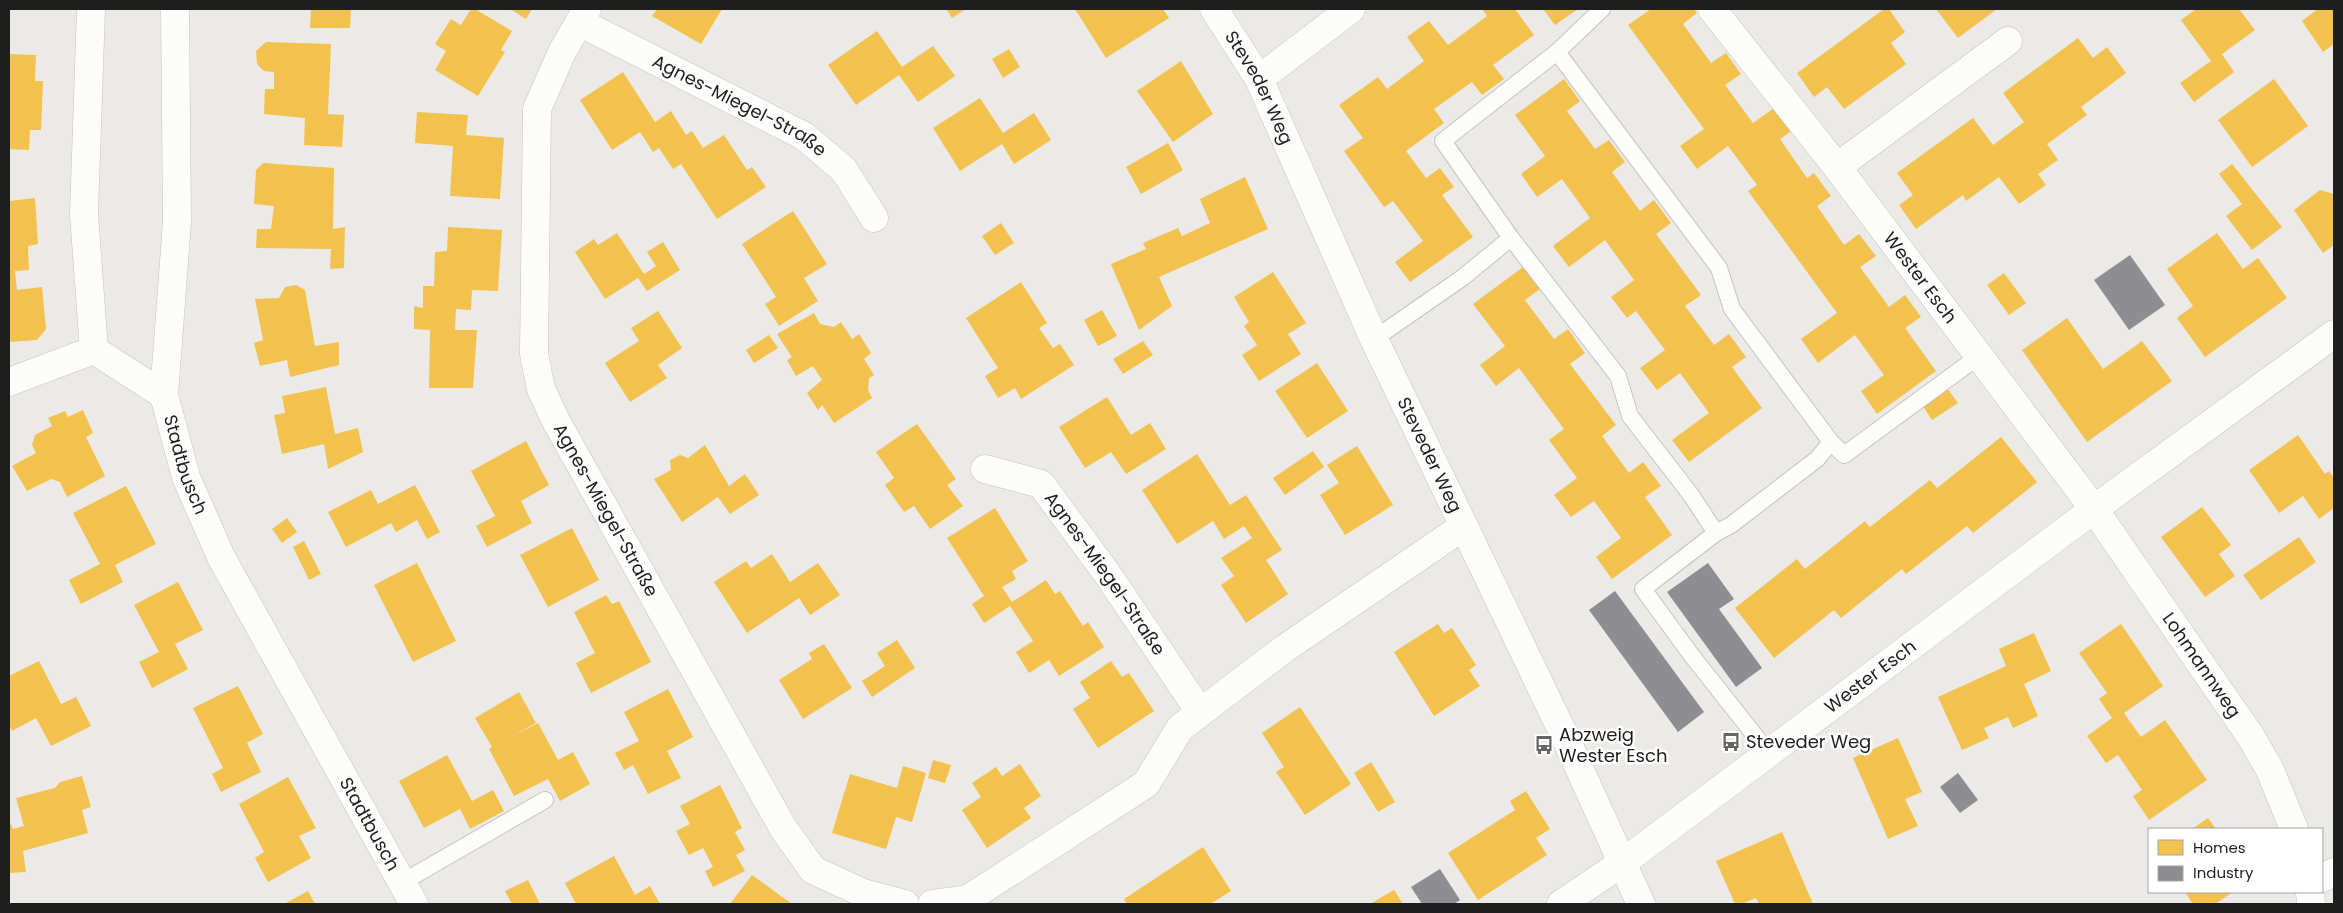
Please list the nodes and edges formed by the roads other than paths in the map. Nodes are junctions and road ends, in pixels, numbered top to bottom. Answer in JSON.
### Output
{"nodes":[{"id":1,"x":91,"y":9,"type":"edge"},
{"id":2,"x":175,"y":9,"type":"edge"},
{"id":3,"x":1214,"y":9,"type":"edge"},
{"id":4,"x":1351,"y":9,"type":"edge"},
{"id":5,"x":1602,"y":9,"type":"edge"},
{"id":6,"x":1712,"y":9,"type":"edge"},
{"id":7,"x":583,"y":15,"type":"edge"},
{"id":8,"x":2008,"y":41,"type":"dead end"},
{"id":9,"x":1557,"y":52,"type":"junction"},
{"id":10,"x":1259,"y":79,"type":"junction"},
{"id":11,"x":1837,"y":167,"type":"junction"},
{"id":12,"x":874,"y":218,"type":"dead end"},
{"id":13,"x":1511,"y":238,"type":"junction"},
{"id":14,"x":2334,"y":334,"type":"edge"},
{"id":15,"x":1374,"y":339,"type":"junction"},
{"id":16,"x":94,"y":350,"type":"junction"},
{"id":17,"x":1979,"y":356,"type":"junction"},
{"id":18,"x":9,"y":382,"type":"edge"},
{"id":19,"x":164,"y":395,"type":"junction"},
{"id":20,"x":1831,"y":442,"type":"junction"},
{"id":21,"x":985,"y":469,"type":"dead end"},
{"id":22,"x":2094,"y":509,"type":"junction"},
{"id":23,"x":1464,"y":526,"type":"junction"},
{"id":24,"x":1716,"y":533,"type":"junction"},
{"id":25,"x":1200,"y":712,"type":"junction"},
{"id":26,"x":1768,"y":752,"type":"junction"},
{"id":27,"x":545,"y":800,"type":"dead end"},
{"id":28,"x":2294,"y":828,"type":"edge"},
{"id":29,"x":1622,"y":863,"type":"junction"},
{"id":30,"x":408,"y":893,"type":"edge"},
{"id":31,"x":905,"y":904,"type":"edge"},
{"id":32,"x":932,"y":904,"type":"edge"},
{"id":33,"x":1561,"y":904,"type":"edge"},
{"id":34,"x":1641,"y":904,"type":"edge"}],
"edges":[{"from":1,"to":16,"type":"street"},
{"from":2,"to":19,"type":"street"},
{"from":3,"to":10,"type":"street","name":"Steveder Weg"},
{"from":4,"to":10,"type":"street"},
{"from":5,"to":9,"type":"lane"},
{"from":6,"to":11,"type":"street","name":"Wester Esch"},
{"from":7,"to":12,"type":"street","name":"Agnes-Miegel-Straße"},
{"from":7,"to":31,"type":"street","name":"Agnes-Miegel-Straße"},
{"from":8,"to":11,"type":"street"},
{"from":9,"to":13,"type":"lane"},
{"from":9,"to":20,"type":"lane"},
{"from":10,"to":15,"type":"street","name":"Steveder Weg"},
{"from":11,"to":17,"type":"street","name":"Wester Esch"},
{"from":13,"to":15,"type":"lane"},
{"from":13,"to":24,"type":"lane"},
{"from":14,"to":22,"type":"street","name":"Wester Esch"},
{"from":15,"to":23,"type":"street","name":"Steveder Weg"},
{"from":16,"to":18,"type":"street"},
{"from":16,"to":19,"type":"street","name":"Stadtbusch"},
{"from":17,"to":20,"type":"lane"},
{"from":17,"to":22,"type":"street","name":"Wester Esch"},
{"from":19,"to":30,"type":"street","name":"Stadtbusch"},
{"from":20,"to":24,"type":"lane"},
{"from":21,"to":25,"type":"street","name":"Agnes-Miegel-Straße"},
{"from":22,"to":26,"type":"street","name":"Wester Esch"},
{"from":22,"to":28,"type":"street","name":"Lohmannweg"},
{"from":23,"to":25,"type":"street"},
{"from":23,"to":29,"type":"street","name":"Steveder Weg"},
{"from":24,"to":26,"type":"lane"},
{"from":25,"to":32,"type":"street"},
{"from":26,"to":29,"type":"street","name":"Wester Esch"},
{"from":27,"to":30,"type":"lane"},
{"from":29,"to":33,"type":"street","name":"Wester Esch"},
{"from":29,"to":34,"type":"street","name":"Steveder Weg"}]}
